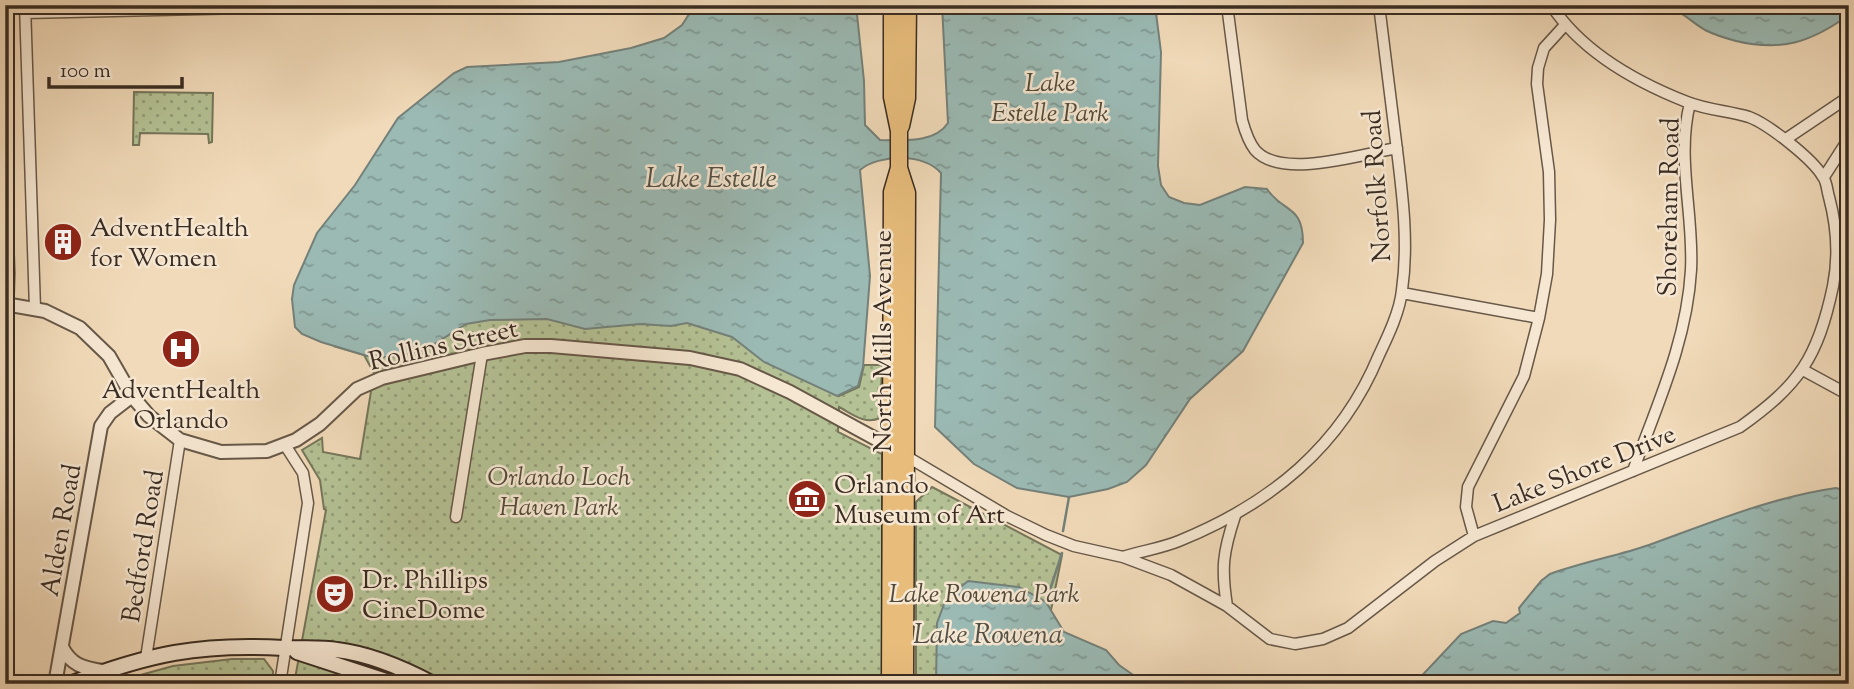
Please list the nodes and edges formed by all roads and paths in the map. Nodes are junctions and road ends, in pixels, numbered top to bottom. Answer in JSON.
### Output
{"nodes":[{"id":1,"x":892,"y":5,"type":"edge"},
{"id":2,"x":908,"y":5,"type":"edge"},
{"id":3,"x":1227,"y":5,"type":"edge"},
{"id":4,"x":1379,"y":5,"type":"edge"},
{"id":5,"x":1551,"y":5,"type":"edge"},
{"id":6,"x":286,"y":6,"type":"edge"},
{"id":7,"x":174,"y":7,"type":"edge"},
{"id":8,"x":25,"y":9,"type":"edge"},
{"id":9,"x":1565,"y":26,"type":"junction"},
{"id":10,"x":1849,"y":100,"type":"edge"},
{"id":11,"x":1690,"y":103,"type":"junction"},
{"id":12,"x":899,"y":131,"type":"junction"},
{"id":13,"x":1849,"y":138,"type":"edge"},
{"id":14,"x":1786,"y":139,"type":"junction"},
{"id":15,"x":1397,"y":148,"type":"junction"},
{"id":16,"x":899,"y":168,"type":"junction"},
{"id":17,"x":1824,"y":177,"type":"junction"},
{"id":18,"x":1402,"y":293,"type":"junction"},
{"id":19,"x":5,"y":304,"type":"edge"},
{"id":20,"x":35,"y":309,"type":"junction"},
{"id":21,"x":1539,"y":318,"type":"junction"},
{"id":22,"x":482,"y":354,"type":"junction"},
{"id":23,"x":1803,"y":370,"type":"junction"},
{"id":24,"x":1849,"y":395,"type":"edge"},
{"id":25,"x":132,"y":396,"type":"junction"},
{"id":26,"x":180,"y":440,"type":"junction"},
{"id":27,"x":285,"y":445,"type":"junction"},
{"id":28,"x":890,"y":447,"type":"junction"},
{"id":29,"x":906,"y":456,"type":"junction"},
{"id":30,"x":1633,"y":471,"type":"junction"},
{"id":31,"x":1235,"y":516,"type":"junction"},
{"id":32,"x":456,"y":517,"type":"dead end"},
{"id":33,"x":1474,"y":536,"type":"junction"},
{"id":34,"x":1123,"y":557,"type":"junction"},
{"id":35,"x":1227,"y":606,"type":"junction"},
{"id":36,"x":62,"y":647,"type":"junction"},
{"id":37,"x":286,"y":648,"type":"junction"},
{"id":38,"x":146,"y":658,"type":"junction"},
{"id":39,"x":102,"y":671,"type":"junction"},
{"id":40,"x":55,"y":684,"type":"edge"},
{"id":41,"x":70,"y":684,"type":"edge"},
{"id":42,"x":280,"y":684,"type":"edge"},
{"id":43,"x":395,"y":684,"type":"edge"},
{"id":44,"x":433,"y":684,"type":"edge"},
{"id":45,"x":890,"y":684,"type":"edge"},
{"id":46,"x":905,"y":684,"type":"edge"}],
"edges":[{"from":1,"to":12,"type":"main road","name":"North Mills Avenue"},
{"from":2,"to":12,"type":"main road","name":"North Mills Avenue"},
{"from":3,"to":15,"type":"street"},
{"from":4,"to":15,"type":"street","name":"Norfolk Road"},
{"from":5,"to":9,"type":"street"},
{"from":6,"to":7,"type":"street"},
{"from":7,"to":8,"type":"street"},
{"from":8,"to":20,"type":"street"},
{"from":9,"to":11,"type":"street"},
{"from":9,"to":21,"type":"street"},
{"from":10,"to":14,"type":"street"},
{"from":11,"to":14,"type":"street"},
{"from":11,"to":30,"type":"street","name":"Shoreham Road"},
{"from":12,"to":16,"type":"main road","name":"North Mills Avenue"},
{"from":13,"to":17,"type":"street"},
{"from":14,"to":17,"type":"street"},
{"from":15,"to":18,"type":"street","name":"Norfolk Road"},
{"from":16,"to":28,"type":"main road","name":"North Mills Avenue"},
{"from":16,"to":29,"type":"main road","name":"North Mills Avenue"},
{"from":17,"to":23,"type":"street","name":"Lake Shore Drive"},
{"from":18,"to":21,"type":"street"},
{"from":18,"to":31,"type":"street","name":"Norfolk Road"},
{"from":19,"to":20,"type":"street","name":"Rollins Street"},
{"from":20,"to":25,"type":"street","name":"Rollins Street"},
{"from":21,"to":33,"type":"street"},
{"from":22,"to":27,"type":"street","name":"Rollins Street"},
{"from":22,"to":28,"type":"street","name":"Rollins Street"},
{"from":22,"to":32,"type":"street"},
{"from":23,"to":24,"type":"street"},
{"from":23,"to":30,"type":"street","name":"Lake Shore Drive"},
{"from":25,"to":26,"type":"street","name":"Rollins Street"},
{"from":25,"to":36,"type":"street","name":"Alden Road"},
{"from":26,"to":27,"type":"street","name":"Rollins Street"},
{"from":26,"to":38,"type":"street","name":"Bedford Road"},
{"from":27,"to":37,"type":"street"},
{"from":28,"to":29,"type":"street","name":"Rollins Street"},
{"from":28,"to":45,"type":"main road","name":"North Mills Avenue"},
{"from":29,"to":34,"type":"street","name":"Lake Shore Drive"},
{"from":29,"to":46,"type":"main road","name":"North Mills Avenue"},
{"from":30,"to":33,"type":"street","name":"Lake Shore Drive"},
{"from":31,"to":34,"type":"street","name":"Norfolk Road"},
{"from":31,"to":35,"type":"street"},
{"from":33,"to":35,"type":"street","name":"Lake Shore Drive"},
{"from":34,"to":35,"type":"street","name":"Lake Shore Drive"},
{"from":36,"to":39,"type":"street"},
{"from":36,"to":40,"type":"street","name":"Alden Road"},
{"from":37,"to":38,"type":"main road"},
{"from":37,"to":42,"type":"street"},
{"from":37,"to":43,"type":"main road"},
{"from":37,"to":44,"type":"main road"},
{"from":38,"to":39,"type":"main road"},
{"from":39,"to":41,"type":"main road"}]}
